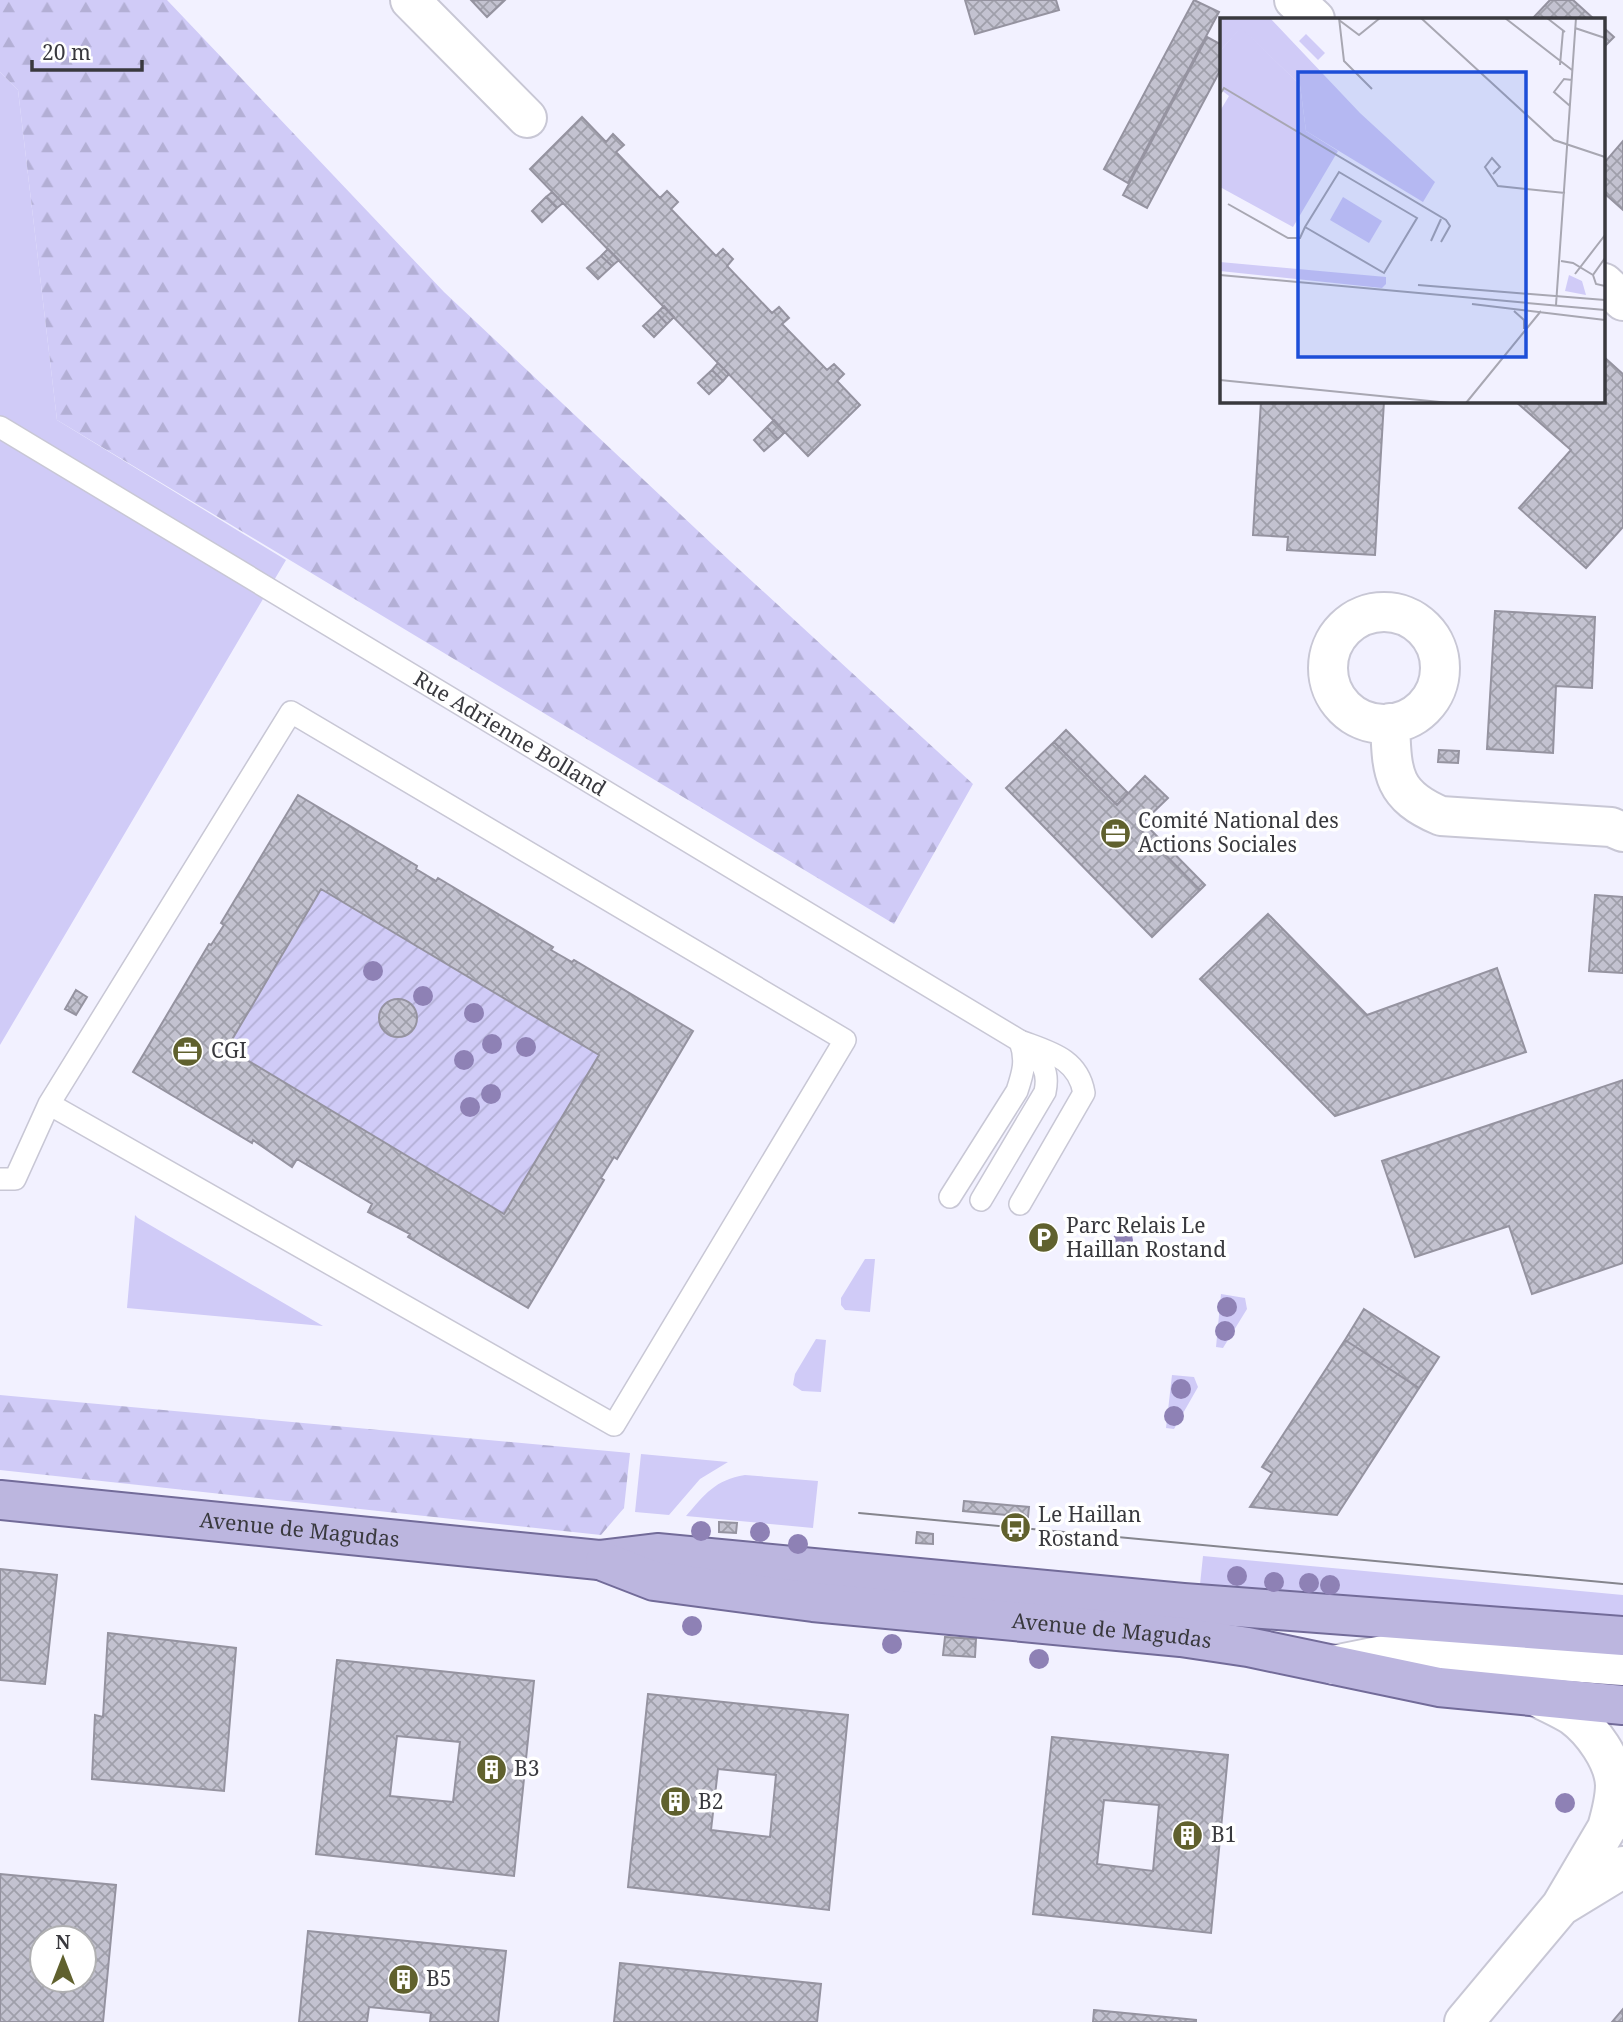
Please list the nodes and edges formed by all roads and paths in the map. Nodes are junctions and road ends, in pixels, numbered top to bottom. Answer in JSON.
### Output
{"nodes":[{"id":1,"x":410,"y":0,"type":"edge"},
{"id":2,"x":1294,"y":0,"type":"edge"},
{"id":3,"x":1314,"y":18,"type":"edge"},
{"id":4,"x":527,"y":118,"type":"dead end"},
{"id":5,"x":1606,"y":286,"type":"edge"},
{"id":6,"x":1623,"y":301,"type":"edge"},
{"id":7,"x":0,"y":427,"type":"edge"},
{"id":8,"x":1390,"y":723,"type":"dead end"},
{"id":9,"x":1623,"y":832,"type":"edge"},
{"id":10,"x":1020,"y":1041,"type":"junction"},
{"id":11,"x":49,"y":1104,"type":"junction"},
{"id":12,"x":0,"y":1178,"type":"edge"},
{"id":13,"x":950,"y":1197,"type":"dead end"},
{"id":14,"x":981,"y":1200,"type":"dead end"},
{"id":15,"x":1020,"y":1204,"type":"dead end"},
{"id":16,"x":0,"y":1500,"type":"edge"},
{"id":17,"x":600,"y":1560,"type":"junction"},
{"id":18,"x":1623,"y":1636,"type":"edge"},
{"id":19,"x":1334,"y":1665,"type":"junction"},
{"id":20,"x":1623,"y":1666,"type":"edge"},
{"id":21,"x":1539,"y":1698,"type":"junction"},
{"id":22,"x":1623,"y":1704,"type":"edge"},
{"id":23,"x":1615,"y":1820,"type":"edge"},
{"id":24,"x":1623,"y":1866,"type":"edge"},
{"id":25,"x":1561,"y":1906,"type":"junction"},
{"id":26,"x":1464,"y":2022,"type":"edge"}],
"edges":[{"from":1,"to":4,"type":"street"},
{"from":2,"to":3,"type":"street"},
{"from":5,"to":6,"type":"street"},
{"from":7,"to":10,"type":"lane","name":"Rue Adrienne Bolland"},
{"from":8,"to":9,"type":"street"},
{"from":10,"to":13,"type":"lane"},
{"from":10,"to":14,"type":"lane"},
{"from":10,"to":15,"type":"lane"},
{"from":11,"to":11,"type":"lane"},
{"from":11,"to":12,"type":"lane"},
{"from":16,"to":17,"type":"main road","name":"Avenue de Magudas"},
{"from":17,"to":18,"type":"main road","name":"Avenue de Magudas"},
{"from":17,"to":19,"type":"main road","name":"Avenue de Magudas"},
{"from":19,"to":20,"type":"street"},
{"from":19,"to":21,"type":"main road","name":"Avenue de Magudas"},
{"from":21,"to":22,"type":"main road","name":"Avenue de Magudas"},
{"from":21,"to":23,"type":"street"},
{"from":23,"to":25,"type":"street"},
{"from":24,"to":25,"type":"street"},
{"from":25,"to":26,"type":"street"}]}
